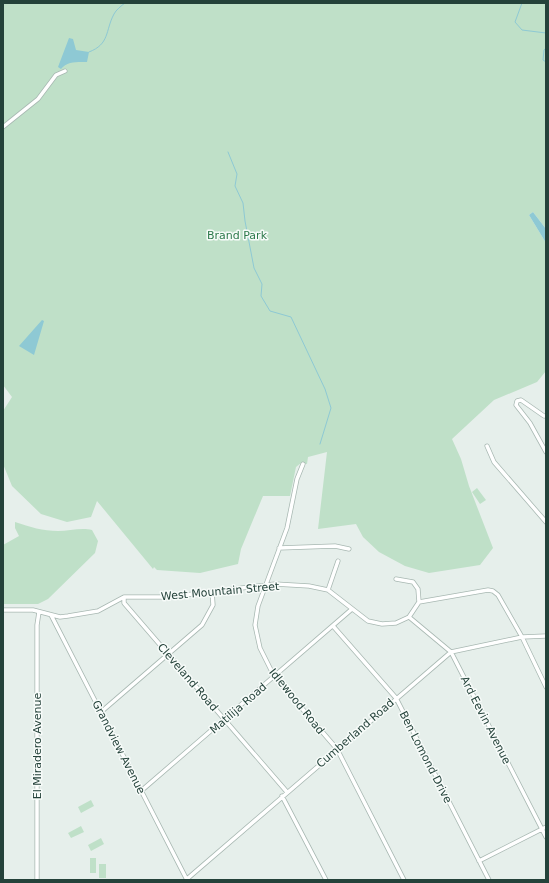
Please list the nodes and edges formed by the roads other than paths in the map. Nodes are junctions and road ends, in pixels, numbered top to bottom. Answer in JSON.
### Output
{"nodes":[{"id":1,"x":65,"y":71,"type":"dead end"},
{"id":2,"x":3,"y":127,"type":"edge"},
{"id":3,"x":546,"y":416,"type":"edge"},
{"id":4,"x":487,"y":446,"type":"dead end"},
{"id":5,"x":546,"y":452,"type":"edge"},
{"id":6,"x":304,"y":464,"type":"dead end"},
{"id":7,"x":546,"y":522,"type":"edge"},
{"id":8,"x":279,"y":548,"type":"junction"},
{"id":9,"x":349,"y":549,"type":"dead end"},
{"id":10,"x":338,"y":561,"type":"dead end"},
{"id":11,"x":396,"y":578,"type":"dead end"},
{"id":12,"x":266,"y":584,"type":"junction"},
{"id":13,"x":328,"y":590,"type":"junction"},
{"id":14,"x":212,"y":591,"type":"junction"},
{"id":15,"x":124,"y":597,"type":"junction"},
{"id":16,"x":419,"y":602,"type":"junction"},
{"id":17,"x":352,"y":609,"type":"junction"},
{"id":18,"x":3,"y":610,"type":"edge"},
{"id":19,"x":39,"y":612,"type":"junction"},
{"id":20,"x":51,"y":615,"type":"junction"},
{"id":21,"x":410,"y":617,"type":"junction"},
{"id":22,"x":333,"y":626,"type":"junction"},
{"id":23,"x":546,"y":636,"type":"edge"},
{"id":24,"x":522,"y":637,"type":"junction"},
{"id":25,"x":451,"y":652,"type":"junction"},
{"id":26,"x":168,"y":655,"type":"junction"},
{"id":27,"x":274,"y":676,"type":"junction"},
{"id":28,"x":546,"y":687,"type":"edge"},
{"id":29,"x":396,"y":698,"type":"junction"},
{"id":30,"x":101,"y":712,"type":"junction"},
{"id":31,"x":224,"y":720,"type":"junction"},
{"id":32,"x":337,"y":749,"type":"junction"},
{"id":33,"x":141,"y":791,"type":"junction"},
{"id":34,"x":287,"y":792,"type":"junction"},
{"id":35,"x":282,"y":796,"type":"junction"},
{"id":36,"x":546,"y":827,"type":"edge"},
{"id":37,"x":542,"y":829,"type":"junction"},
{"id":38,"x":546,"y":837,"type":"edge"},
{"id":39,"x":480,"y":861,"type":"junction"},
{"id":40,"x":37,"y":880,"type":"edge"},
{"id":41,"x":187,"y":880,"type":"edge"},
{"id":42,"x":326,"y":880,"type":"edge"},
{"id":43,"x":404,"y":880,"type":"edge"},
{"id":44,"x":489,"y":880,"type":"edge"}],
"edges":[{"from":1,"to":2,"type":"street"},
{"from":3,"to":5,"type":"street"},
{"from":4,"to":7,"type":"street"},
{"from":6,"to":8,"type":"street","name":"Idlewood Road"},
{"from":8,"to":9,"type":"street"},
{"from":8,"to":12,"type":"street","name":"Idlewood Road"},
{"from":10,"to":13,"type":"street"},
{"from":11,"to":16,"type":"street"},
{"from":12,"to":13,"type":"street","name":"West Mountain Street"},
{"from":12,"to":14,"type":"street","name":"West Mountain Street"},
{"from":12,"to":27,"type":"street","name":"Idlewood Road"},
{"from":13,"to":17,"type":"street","name":"West Mountain Street"},
{"from":14,"to":15,"type":"street","name":"West Mountain Street"},
{"from":14,"to":26,"type":"street"},
{"from":15,"to":20,"type":"street","name":"West Mountain Street"},
{"from":15,"to":26,"type":"street","name":"Cleveland Road"},
{"from":16,"to":21,"type":"street"},
{"from":16,"to":24,"type":"street"},
{"from":17,"to":21,"type":"street","name":"West Mountain Street"},
{"from":17,"to":22,"type":"street","name":"Matilija Road"},
{"from":18,"to":19,"type":"street","name":"West Mountain Street"},
{"from":19,"to":20,"type":"street","name":"West Mountain Street"},
{"from":19,"to":40,"type":"street","name":"El Miradero Avenue"},
{"from":20,"to":30,"type":"street","name":"Grandview Avenue"},
{"from":21,"to":25,"type":"street","name":"Ard Eevin Avenue"},
{"from":22,"to":27,"type":"street","name":"Matilija Road"},
{"from":22,"to":29,"type":"street","name":"Ben Lomond Drive"},
{"from":23,"to":24,"type":"street","name":"Cumberland Road"},
{"from":24,"to":25,"type":"street","name":"Cumberland Road"},
{"from":24,"to":28,"type":"street"},
{"from":25,"to":29,"type":"street","name":"Cumberland Road"},
{"from":25,"to":37,"type":"street","name":"Ard Eevin Avenue"},
{"from":26,"to":30,"type":"street"},
{"from":26,"to":31,"type":"street","name":"Cleveland Road"},
{"from":27,"to":31,"type":"street","name":"Matilija Road"},
{"from":27,"to":32,"type":"street","name":"Idlewood Road"},
{"from":29,"to":32,"type":"street","name":"Cumberland Road"},
{"from":29,"to":39,"type":"street","name":"Ben Lomond Drive"},
{"from":30,"to":33,"type":"street","name":"Grandview Avenue"},
{"from":31,"to":33,"type":"street","name":"Matilija Road"},
{"from":31,"to":34,"type":"street","name":"Cleveland Road"},
{"from":32,"to":34,"type":"street","name":"Cumberland Road"},
{"from":32,"to":43,"type":"street","name":"Idlewood Road"},
{"from":33,"to":41,"type":"street","name":"Grandview Avenue"},
{"from":34,"to":35,"type":"street","name":"Cumberland Road"},
{"from":35,"to":41,"type":"street","name":"Cumberland Road"},
{"from":35,"to":42,"type":"street"},
{"from":36,"to":37,"type":"street"},
{"from":37,"to":38,"type":"street","name":"Ard Eevin Avenue"},
{"from":37,"to":39,"type":"street"},
{"from":39,"to":44,"type":"street","name":"Ben Lomond Drive"}]}
